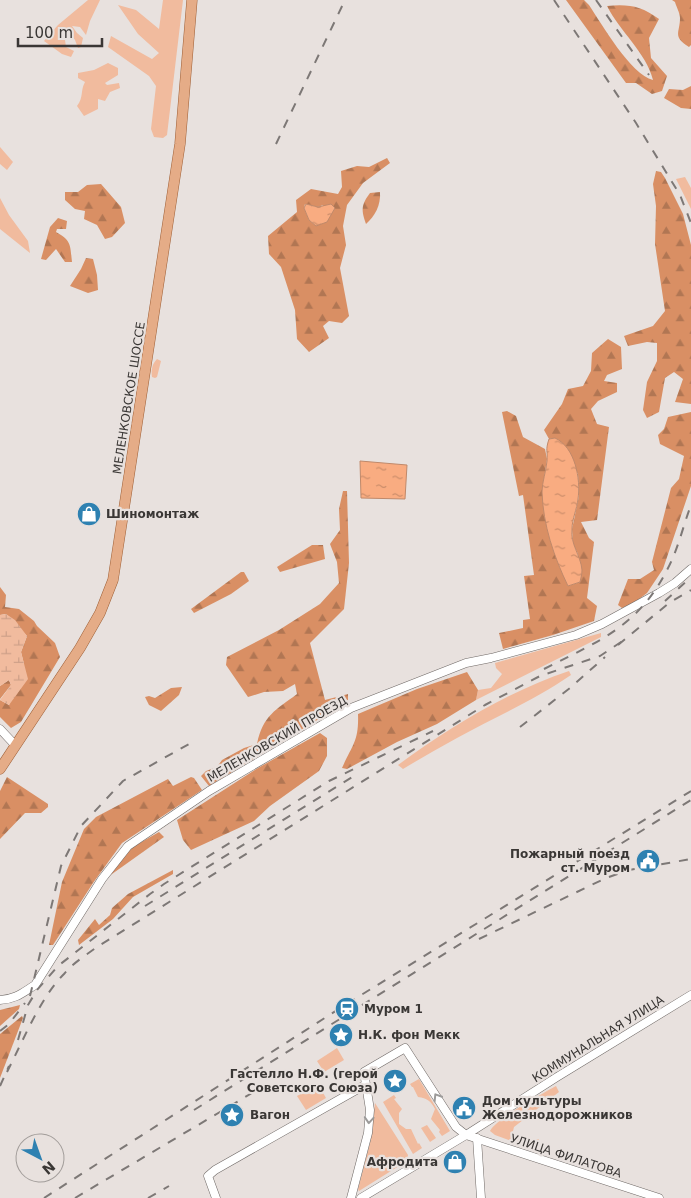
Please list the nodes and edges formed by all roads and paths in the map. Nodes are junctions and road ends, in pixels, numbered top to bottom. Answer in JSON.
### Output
{"nodes":[{"id":1,"x":192,"y":0,"type":"edge"},
{"id":2,"x":691,"y":569,"type":"edge"},
{"id":3,"x":0,"y":729,"type":"edge"},
{"id":4,"x":15,"y":745,"type":"junction"},
{"id":5,"x":0,"y":770,"type":"edge"},
{"id":6,"x":691,"y":995,"type":"edge"},
{"id":7,"x":0,"y":1000,"type":"edge"},
{"id":8,"x":365,"y":1085,"type":"junction"},
{"id":9,"x":466,"y":1136,"type":"junction"},
{"id":10,"x":477,"y":1138,"type":"junction"},
{"id":11,"x":355,"y":1186,"type":"junction"},
{"id":12,"x":216,"y":1198,"type":"edge"},
{"id":13,"x":351,"y":1198,"type":"edge"},
{"id":14,"x":361,"y":1198,"type":"edge"},
{"id":15,"x":481,"y":1198,"type":"edge"},
{"id":16,"x":660,"y":1198,"type":"edge"}],
"edges":[{"from":1,"to":4,"type":"main road","name":"МЕЛЕНКОВСКОЕ ШОССЕ"},
{"from":2,"to":7,"type":"street","name":"МЕЛЕНКОВСКИЙ ПРОЕЗД"},
{"from":3,"to":4,"type":"street"},
{"from":4,"to":5,"type":"main road","name":"МЕЛЕНКОВСКОЕ ШОССЕ"},
{"from":6,"to":9,"type":"street","name":"КОММУНАЛЬНАЯ УЛИЦА"},
{"from":9,"to":8,"type":"street","one_way":true},
{"from":8,"to":11,"type":"street","one_way":true},
{"from":8,"to":12,"type":"street"},
{"from":9,"to":10,"type":"street","name":"УЛИЦА ФИЛАТОВА"},
{"from":9,"to":14,"type":"street","name":"КОММУНАЛЬНАЯ УЛИЦА"},
{"from":10,"to":15,"type":"street"},
{"from":10,"to":16,"type":"street","name":"УЛИЦА ФИЛАТОВА"},
{"from":11,"to":13,"type":"street"},
{"from":11,"to":14,"type":"street"}]}
